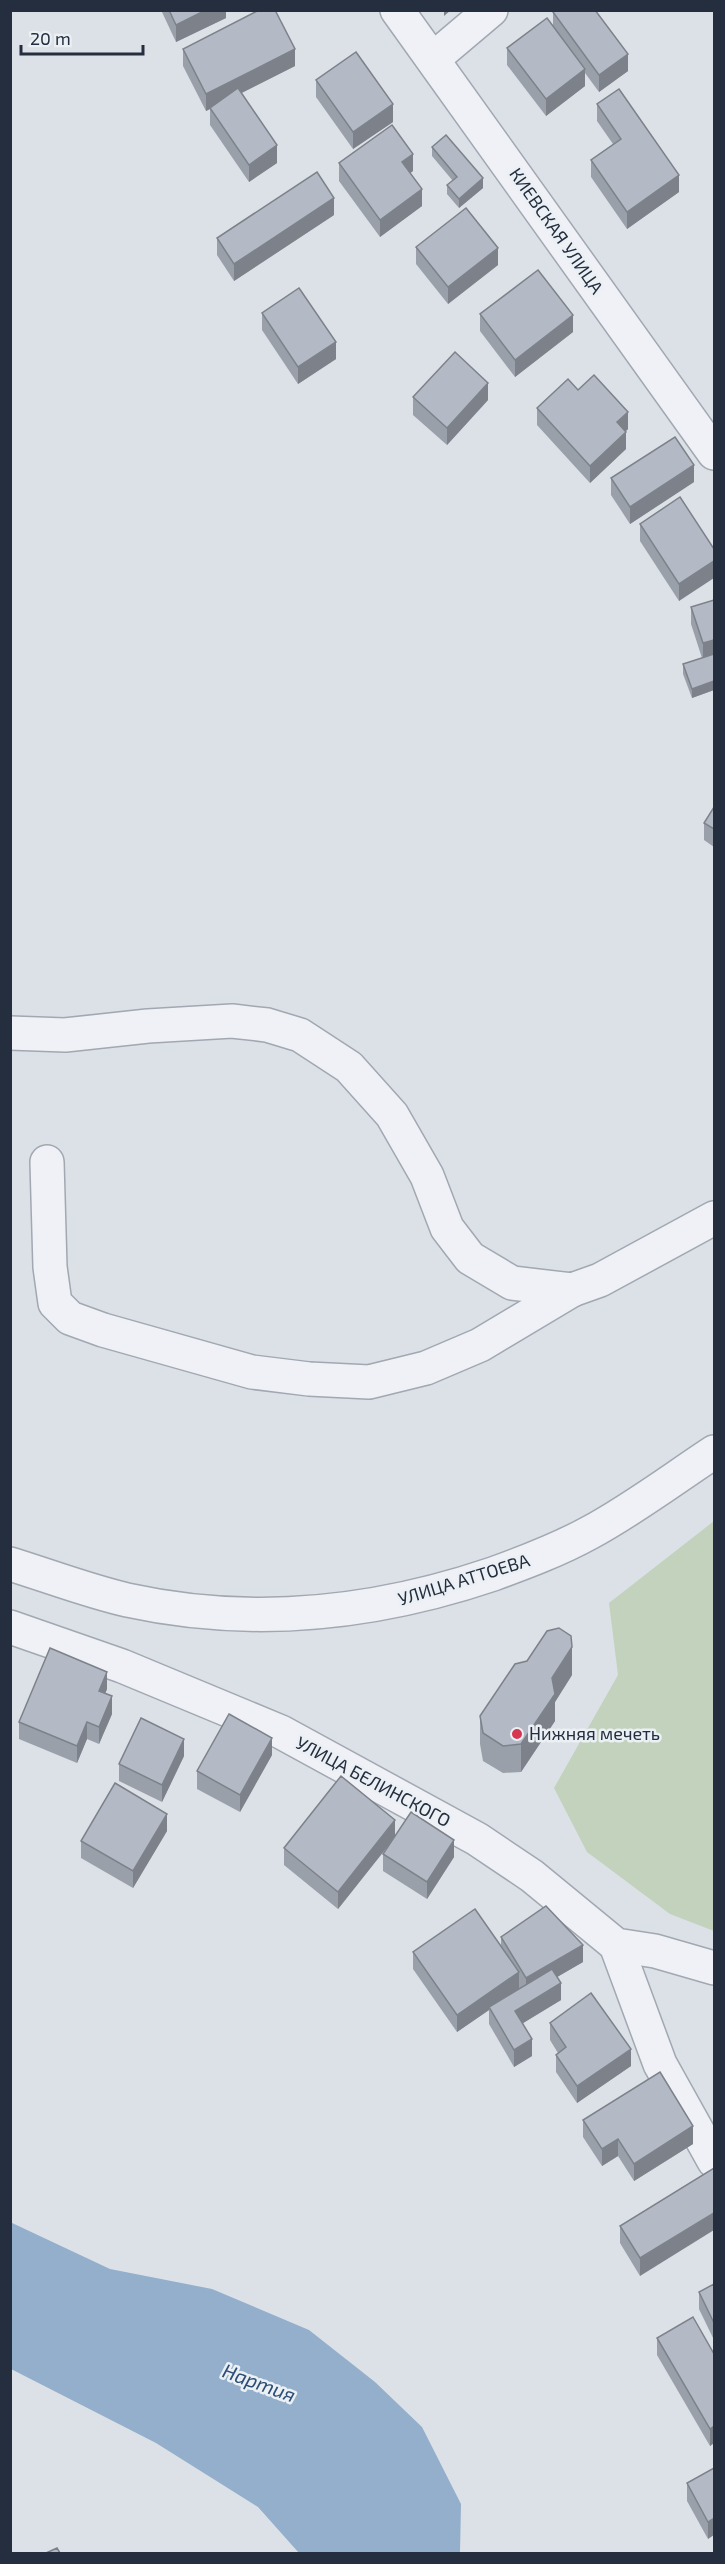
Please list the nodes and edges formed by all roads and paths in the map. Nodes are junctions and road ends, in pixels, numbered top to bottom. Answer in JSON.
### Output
{"nodes":[{"id":1,"x":397,"y":10,"type":"edge"},
{"id":2,"x":491,"y":10,"type":"edge"},
{"id":3,"x":434,"y":59,"type":"junction"},
{"id":4,"x":714,"y":453,"type":"edge"},
{"id":5,"x":10,"y":1033,"type":"edge"},
{"id":6,"x":47,"y":1162,"type":"dead end"},
{"id":7,"x":714,"y":1218,"type":"edge"},
{"id":8,"x":572,"y":1290,"type":"junction"},
{"id":9,"x":714,"y":1452,"type":"edge"},
{"id":10,"x":10,"y":1564,"type":"edge"},
{"id":11,"x":10,"y":1627,"type":"edge"},
{"id":12,"x":616,"y":1945,"type":"junction"},
{"id":13,"x":714,"y":1968,"type":"edge"},
{"id":14,"x":714,"y":2161,"type":"edge"}],
"edges":[{"from":1,"to":3,"type":"street","name":"КИЕВСКАЯ УЛИЦА"},
{"from":2,"to":3,"type":"street"},
{"from":3,"to":4,"type":"street","name":"КИЕВСКАЯ УЛИЦА"},
{"from":5,"to":8,"type":"street"},
{"from":6,"to":8,"type":"street"},
{"from":7,"to":8,"type":"street"},
{"from":9,"to":10,"type":"street","name":"УЛИЦА АТТОЕВА"},
{"from":11,"to":12,"type":"street","name":"УЛИЦА БЕЛИНСКОГО"},
{"from":12,"to":13,"type":"street","name":"УЛИЦА БЕЛИНСКОГО"},
{"from":12,"to":14,"type":"street"}]}
